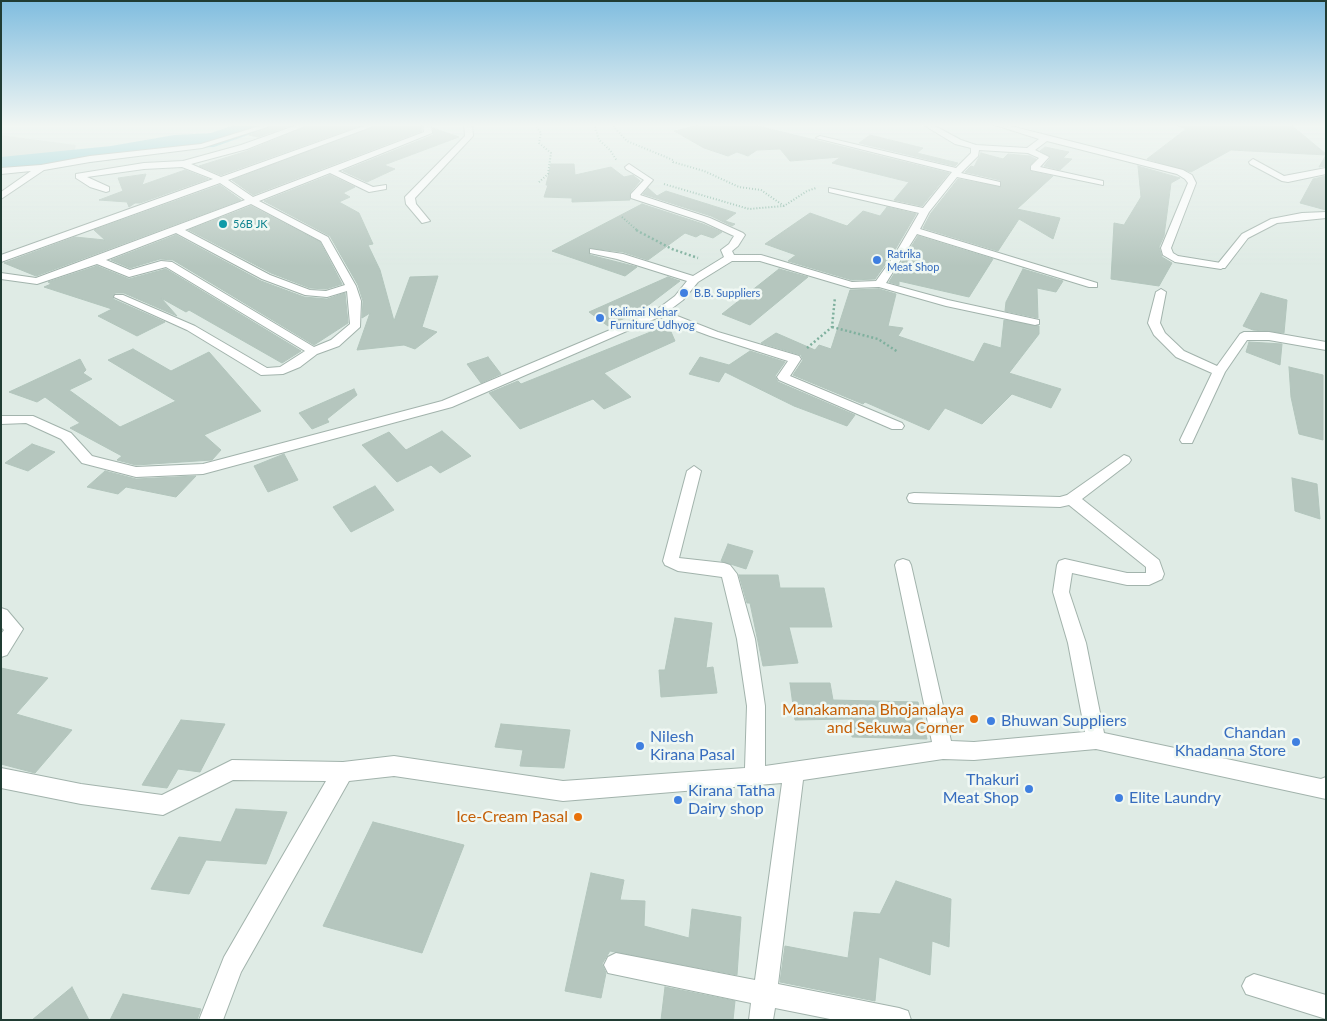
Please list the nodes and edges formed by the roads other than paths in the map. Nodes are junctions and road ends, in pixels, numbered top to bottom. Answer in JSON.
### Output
{"nodes":[{"id":1,"x":36,"y":172,"type":"edge"},
{"id":2,"x":108,"y":172,"type":"edge"},
{"id":3,"x":202,"y":172,"type":"edge"},
{"id":4,"x":244,"y":172,"type":"edge"},
{"id":5,"x":326,"y":172,"type":"edge"},
{"id":6,"x":333,"y":172,"type":"edge"},
{"id":7,"x":435,"y":172,"type":"edge"},
{"id":8,"x":636,"y":172,"type":"edge"},
{"id":9,"x":956,"y":172,"type":"joint"},
{"id":10,"x":1050,"y":172,"type":"edge"},
{"id":11,"x":1179,"y":172,"type":"edge"},
{"id":12,"x":1270,"y":172,"type":"edge"},
{"id":13,"x":1323,"y":172,"type":"edge"},
{"id":14,"x":222,"y":180,"type":"junction"},
{"id":15,"x":1100,"y":183,"type":"dead end"},
{"id":16,"x":998,"y":184,"type":"dead end"},
{"id":17,"x":383,"y":187,"type":"dead end"},
{"id":18,"x":106,"y":189,"type":"dead end"},
{"id":19,"x":832,"y":190,"type":"road end"},
{"id":20,"x":1,"y":196,"type":"edge"},
{"id":21,"x":253,"y":200,"type":"junction"},
{"id":22,"x":925,"y":211,"type":"junction"},
{"id":23,"x":1326,"y":215,"type":"edge"},
{"id":24,"x":425,"y":221,"type":"dead end"},
{"id":25,"x":176,"y":229,"type":"junction"},
{"id":26,"x":914,"y":230,"type":"junction"},
{"id":27,"x":594,"y":251,"type":"dead end"},
{"id":28,"x":730,"y":258,"type":"junction"},
{"id":29,"x":1,"y":259,"type":"edge"},
{"id":30,"x":97,"y":260,"type":"junction"},
{"id":31,"x":1,"y":276,"type":"edge"},
{"id":32,"x":694,"y":280,"type":"junction"},
{"id":33,"x":879,"y":284,"type":"junction"},
{"id":34,"x":1093,"y":284,"type":"dead end"},
{"id":35,"x":351,"y":286,"type":"junction"},
{"id":36,"x":1161,"y":292,"type":"dead end"},
{"id":37,"x":119,"y":297,"type":"dead end"},
{"id":38,"x":659,"y":313,"type":"junction"},
{"id":39,"x":1035,"y":322,"type":"dead end"},
{"id":40,"x":1326,"y":346,"type":"edge"},
{"id":41,"x":313,"y":351,"type":"junction"},
{"id":42,"x":1219,"y":372,"type":"junction"},
{"id":43,"x":1,"y":420,"type":"edge"},
{"id":44,"x":897,"y":426,"type":"dead end"},
{"id":45,"x":1187,"y":440,"type":"dead end"},
{"id":46,"x":1124,"y":460,"type":"dead end"},
{"id":47,"x":694,"y":471,"type":"dead end"},
{"id":48,"x":914,"y":498,"type":"dead end"},
{"id":49,"x":1072,"y":499,"type":"junction"},
{"id":50,"x":902,"y":565,"type":"dead end"},
{"id":51,"x":1,"y":615,"type":"edge"},
{"id":52,"x":1,"y":650,"type":"edge"},
{"id":53,"x":1096,"y":740,"type":"junction"},
{"id":54,"x":943,"y":750,"type":"junction"},
{"id":55,"x":794,"y":771,"type":"junction"},
{"id":56,"x":343,"y":772,"type":"junction"},
{"id":57,"x":755,"y":777,"type":"junction"},
{"id":58,"x":1,"y":778,"type":"edge"},
{"id":59,"x":1325,"y":790,"type":"edge"},
{"id":60,"x":616,"y":965,"type":"dead end"},
{"id":61,"x":1254,"y":986,"type":"dead end"},
{"id":62,"x":765,"y":994,"type":"junction"},
{"id":63,"x":1326,"y":1007,"type":"edge"},
{"id":64,"x":211,"y":1020,"type":"edge"},
{"id":65,"x":761,"y":1020,"type":"edge"},
{"id":66,"x":899,"y":1020,"type":"edge"}],
"edges":[{"from":1,"to":20,"type":"street"},
{"from":2,"to":18,"type":"street"},
{"from":3,"to":14,"type":"street"},
{"from":4,"to":14,"type":"street"},
{"from":5,"to":21,"type":"street"},
{"from":6,"to":17,"type":"street"},
{"from":7,"to":24,"type":"street"},
{"from":8,"to":28,"type":"street"},
{"from":9,"to":16,"type":"street"},
{"from":9,"to":22,"type":"street"},
{"from":10,"to":15,"type":"street"},
{"from":11,"to":23,"type":"street"},
{"from":12,"to":13,"type":"street"},
{"from":14,"to":21,"type":"street"},
{"from":14,"to":29,"type":"street"},
{"from":19,"to":22,"type":"street"},
{"from":21,"to":25,"type":"street"},
{"from":21,"to":35,"type":"street"},
{"from":22,"to":26,"type":"street"},
{"from":25,"to":30,"type":"street"},
{"from":25,"to":35,"type":"street"},
{"from":26,"to":33,"type":"street"},
{"from":26,"to":34,"type":"street"},
{"from":27,"to":32,"type":"street"},
{"from":28,"to":32,"type":"street"},
{"from":28,"to":33,"type":"street"},
{"from":30,"to":31,"type":"street"},
{"from":30,"to":41,"type":"street"},
{"from":32,"to":38,"type":"street"},
{"from":33,"to":39,"type":"street"},
{"from":35,"to":41,"type":"street"},
{"from":36,"to":42,"type":"street"},
{"from":37,"to":41,"type":"street"},
{"from":38,"to":43,"type":"street"},
{"from":38,"to":44,"type":"street"},
{"from":40,"to":42,"type":"street"},
{"from":42,"to":45,"type":"street"},
{"from":46,"to":49,"type":"street"},
{"from":47,"to":57,"type":"street"},
{"from":48,"to":49,"type":"street"},
{"from":49,"to":53,"type":"street"},
{"from":50,"to":54,"type":"street"},
{"from":51,"to":52,"type":"street"},
{"from":53,"to":54,"type":"street"},
{"from":53,"to":59,"type":"street"},
{"from":54,"to":55,"type":"street"},
{"from":55,"to":57,"type":"street"},
{"from":55,"to":62,"type":"street"},
{"from":56,"to":57,"type":"street"},
{"from":56,"to":58,"type":"street"},
{"from":56,"to":64,"type":"street"},
{"from":60,"to":62,"type":"street"},
{"from":61,"to":63,"type":"street"},
{"from":62,"to":65,"type":"street"},
{"from":62,"to":66,"type":"street"}]}
